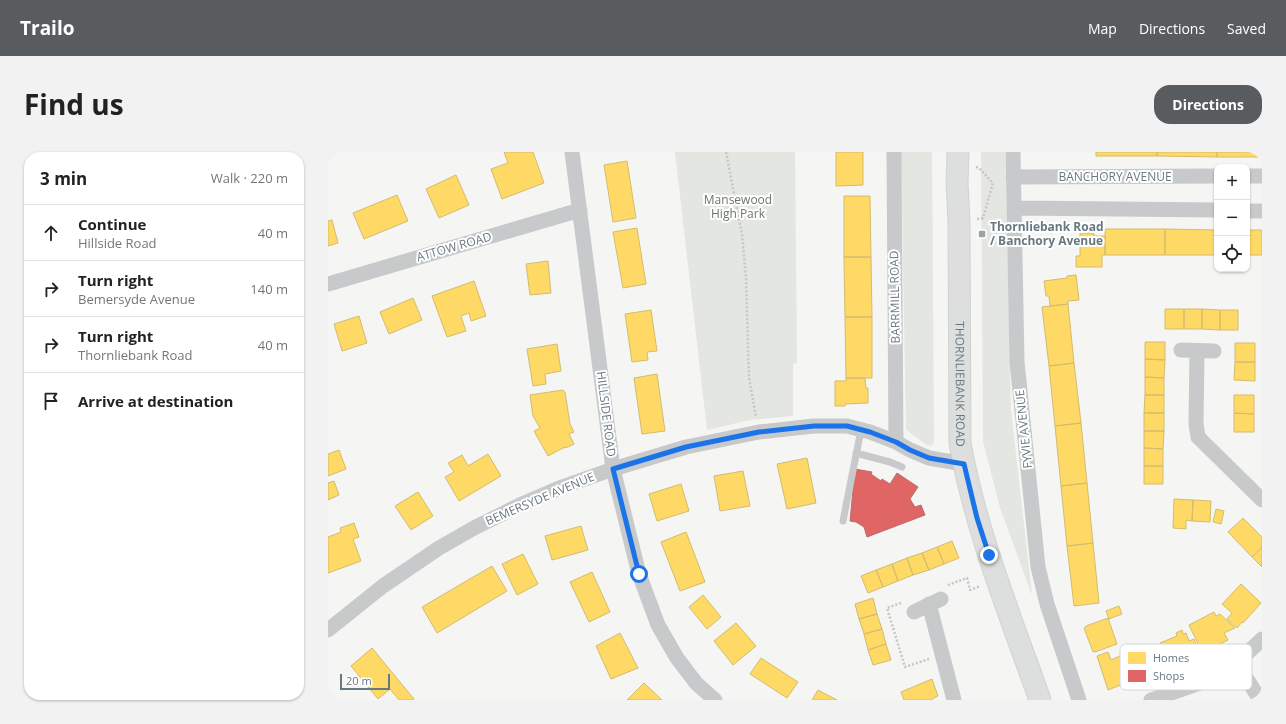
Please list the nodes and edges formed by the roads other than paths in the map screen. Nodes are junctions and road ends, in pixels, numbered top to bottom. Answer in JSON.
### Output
{"nodes":[{"id":1,"x":572,"y":152,"type":"edge"},
{"id":2,"x":894,"y":152,"type":"edge"},
{"id":3,"x":1013,"y":152,"type":"edge"},
{"id":4,"x":958,"y":157,"type":"edge"},
{"id":5,"x":1214,"y":176,"type":"edge"},
{"id":6,"x":1250,"y":176,"type":"edge"},
{"id":7,"x":1262,"y":176,"type":"edge"},
{"id":8,"x":1013,"y":177,"type":"junction"},
{"id":9,"x":1014,"y":208,"type":"junction"},
{"id":10,"x":580,"y":210,"type":"junction"},
{"id":11,"x":1214,"y":210,"type":"edge"},
{"id":12,"x":1250,"y":211,"type":"edge"},
{"id":13,"x":1262,"y":211,"type":"edge"},
{"id":14,"x":328,"y":284,"type":"edge"},
{"id":15,"x":1181,"y":350,"type":"dead end"},
{"id":16,"x":1197,"y":351,"type":"junction"},
{"id":17,"x":1214,"y":351,"type":"dead end"},
{"id":18,"x":861,"y":430,"type":"junction"},
{"id":19,"x":896,"y":442,"type":"junction"},
{"id":20,"x":856,"y":453,"type":"junction"},
{"id":21,"x":964,"y":464,"type":"junction"},
{"id":22,"x":902,"y":467,"type":"dead end"},
{"id":23,"x":613,"y":469,"type":"junction"},
{"id":24,"x":1262,"y":500,"type":"edge"},
{"id":25,"x":843,"y":522,"type":"dead end"},
{"id":26,"x":914,"y":612,"type":"dead end"},
{"id":27,"x":328,"y":630,"type":"edge"},
{"id":28,"x":1262,"y":639,"type":"edge"},
{"id":29,"x":1252,"y":649,"type":"edge"},
{"id":30,"x":1252,"y":687,"type":"edge"},
{"id":31,"x":1180,"y":690,"type":"edge"},
{"id":32,"x":715,"y":700,"type":"edge"},
{"id":33,"x":954,"y":700,"type":"edge"},
{"id":34,"x":1040,"y":700,"type":"edge"},
{"id":35,"x":1079,"y":700,"type":"edge"},
{"id":36,"x":1150,"y":700,"type":"edge"},
{"id":37,"x":1260,"y":700,"type":"edge"}],
"edges":[{"from":1,"to":10,"type":"street","name":"HILLSIDE ROAD"},
{"from":2,"to":19,"type":"street","name":"BARRMILL ROAD"},
{"from":3,"to":8,"type":"street","name":"FYVIE AVENUE"},
{"from":4,"to":21,"type":"main road","name":"THORNLIEBANK ROAD"},
{"from":5,"to":8,"type":"street","name":"BANCHORY AVENUE"},
{"from":6,"to":7,"type":"street"},
{"from":8,"to":9,"type":"street","name":"FYVIE AVENUE"},
{"from":9,"to":11,"type":"street"},
{"from":9,"to":35,"type":"street","name":"FYVIE AVENUE"},
{"from":10,"to":14,"type":"street","name":"ATTOW ROAD"},
{"from":10,"to":23,"type":"street","name":"HILLSIDE ROAD"},
{"from":12,"to":13,"type":"street"},
{"from":15,"to":16,"type":"street"},
{"from":16,"to":17,"type":"street"},
{"from":16,"to":24,"type":"street"},
{"from":18,"to":19,"type":"street","name":"BEMERSYDE AVENUE"},
{"from":18,"to":20,"type":"lane"},
{"from":18,"to":23,"type":"street","name":"BEMERSYDE AVENUE"},
{"from":19,"to":21,"type":"street","name":"BEMERSYDE AVENUE"},
{"from":20,"to":22,"type":"lane"},
{"from":20,"to":25,"type":"lane"},
{"from":21,"to":34,"type":"main road","name":"THORNLIEBANK ROAD"},
{"from":23,"to":27,"type":"street","name":"BEMERSYDE AVENUE"},
{"from":23,"to":32,"type":"street","name":"HILLSIDE ROAD"},
{"from":26,"to":33,"type":"street"},
{"from":28,"to":29,"type":"street"},
{"from":30,"to":37,"type":"street"},
{"from":31,"to":36,"type":"street"}]}
